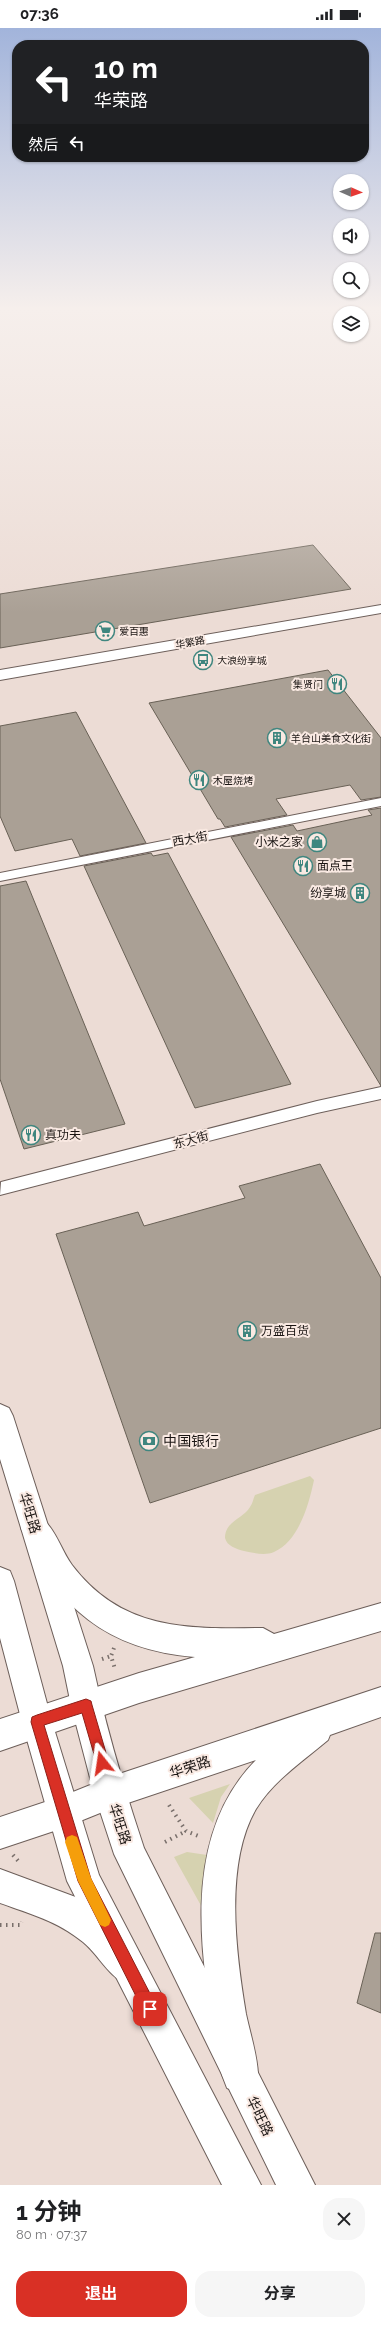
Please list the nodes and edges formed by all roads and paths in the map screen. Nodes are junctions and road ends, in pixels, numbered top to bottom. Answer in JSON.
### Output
{"nodes":[{"id":1,"x":381,"y":609,"type":"edge"},
{"id":2,"x":381,"y":620,"type":"edge"},
{"id":3,"x":0,"y":675,"type":"edge"},
{"id":4,"x":0,"y":685,"type":"edge"},
{"id":5,"x":381,"y":802,"type":"edge"},
{"id":6,"x":0,"y":877,"type":"edge"},
{"id":7,"x":381,"y":1093,"type":"edge"},
{"id":8,"x":1,"y":1189,"type":"dead end"},
{"id":9,"x":0,"y":1416,"type":"edge"},
{"id":10,"x":35,"y":1528,"type":"junction"},
{"id":11,"x":0,"y":1582,"type":"edge"},
{"id":12,"x":381,"y":1617,"type":"edge"},
{"id":13,"x":290,"y":1643,"type":"junction"},
{"id":14,"x":381,"y":1702,"type":"edge"},
{"id":15,"x":86,"y":1705,"type":"junction"},
{"id":16,"x":326,"y":1721,"type":"junction"},
{"id":17,"x":37,"y":1722,"type":"junction"},
{"id":18,"x":0,"y":1735,"type":"edge"},
{"id":19,"x":110,"y":1792,"type":"junction"},
{"id":20,"x":169,"y":1805,"type":"dead end"},
{"id":21,"x":63,"y":1812,"type":"junction"},
{"id":22,"x":186,"y":1831,"type":"junction"},
{"id":23,"x":0,"y":1834,"type":"edge"},
{"id":24,"x":203,"y":1838,"type":"dead end"},
{"id":25,"x":165,"y":1842,"type":"dead end"},
{"id":26,"x":0,"y":1886,"type":"edge"},
{"id":27,"x":23,"y":1919,"type":"dead end"},
{"id":28,"x":0,"y":1925,"type":"edge"},
{"id":29,"x":129,"y":1968,"type":"junction"},
{"id":30,"x":240,"y":2075,"type":"junction"},
{"id":31,"x":242,"y":2185,"type":"edge"},
{"id":32,"x":296,"y":2185,"type":"edge"}],
"edges":[{"from":1,"to":3,"type":"main road","name":"华繁路"},
{"from":2,"to":4,"type":"main road","name":"华繁路"},
{"from":5,"to":6,"type":"street","name":"西大街"},
{"from":7,"to":8,"type":"street","name":"东大街"},
{"from":9,"to":10,"type":"main road","name":"华旺路"},
{"from":10,"to":13,"type":"main road"},
{"from":10,"to":15,"type":"main road","name":"华旺路"},
{"from":11,"to":17,"type":"main road"},
{"from":12,"to":13,"type":"main road"},
{"from":13,"to":15,"type":"main road"},
{"from":14,"to":16,"type":"main road","name":"华荣路"},
{"from":15,"to":17,"type":"main road"},
{"from":15,"to":19,"type":"main road","name":"华旺路"},
{"from":16,"to":19,"type":"main road","name":"华荣路"},
{"from":16,"to":30,"type":"main road"},
{"from":17,"to":18,"type":"main road"},
{"from":17,"to":21,"type":"main road"},
{"from":19,"to":21,"type":"main road","name":"华荣路"},
{"from":19,"to":30,"type":"main road","name":"华旺路"},
{"from":20,"to":22,"type":"path"},
{"from":21,"to":23,"type":"main road","name":"华荣路"},
{"from":21,"to":29,"type":"main road"},
{"from":22,"to":24,"type":"path"},
{"from":22,"to":25,"type":"path"},
{"from":26,"to":29,"type":"main road"},
{"from":27,"to":28,"type":"path"},
{"from":29,"to":31,"type":"main road"},
{"from":30,"to":32,"type":"main road","name":"华旺路"}]}
